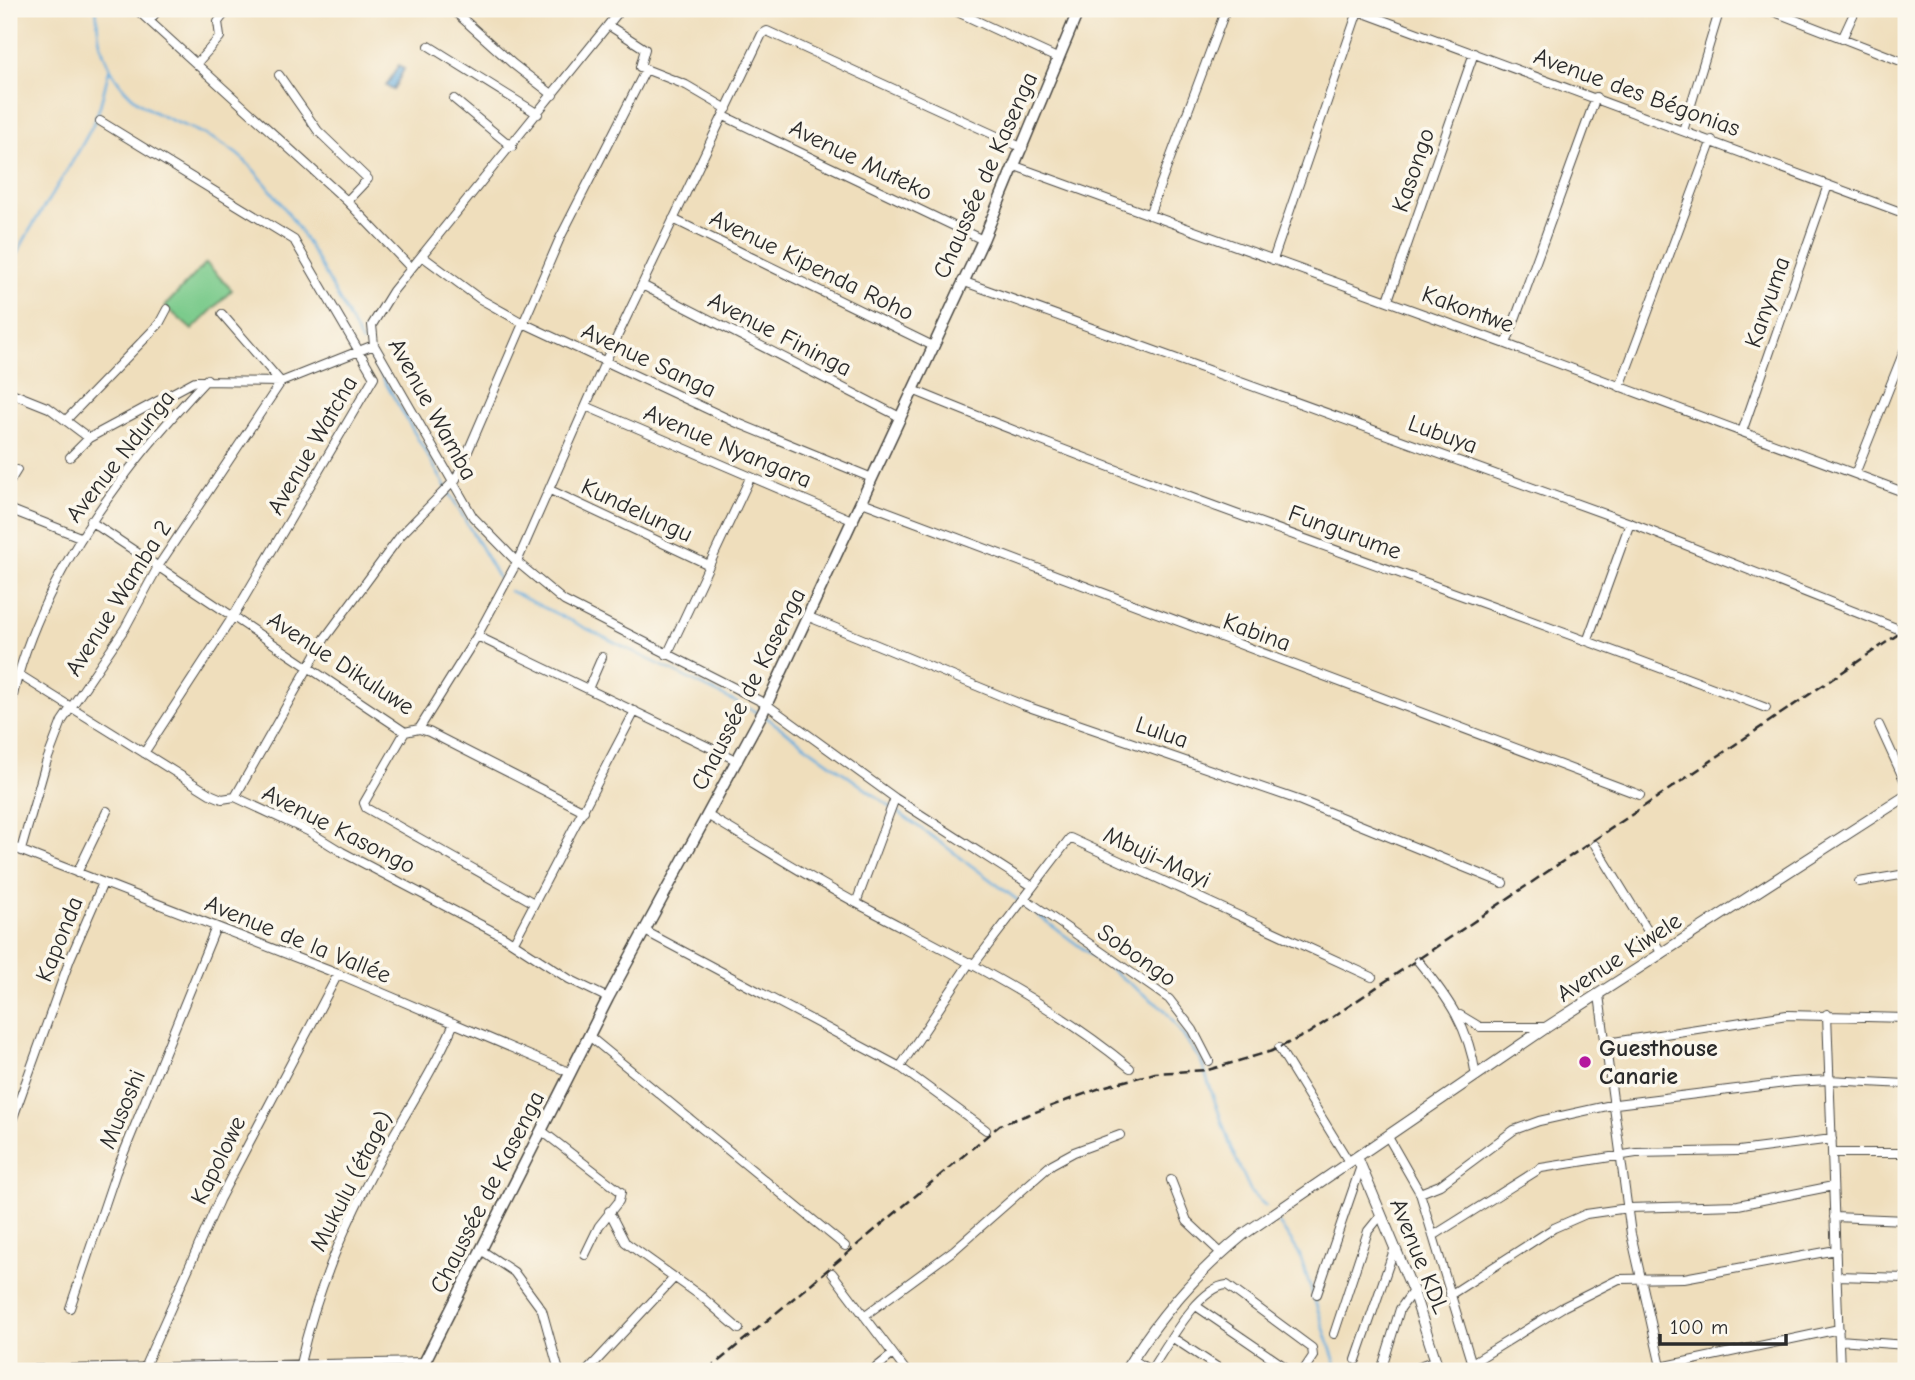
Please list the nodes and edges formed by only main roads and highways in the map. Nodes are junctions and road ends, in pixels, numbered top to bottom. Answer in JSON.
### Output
{"nodes":[{"id":1,"x":1079,"y":9,"type":"edge"},
{"id":2,"x":423,"y":1367,"type":"edge"}],
"edges":[{"from":1,"to":2,"type":"main road","name":"Chaussée de Kasenga"}]}
